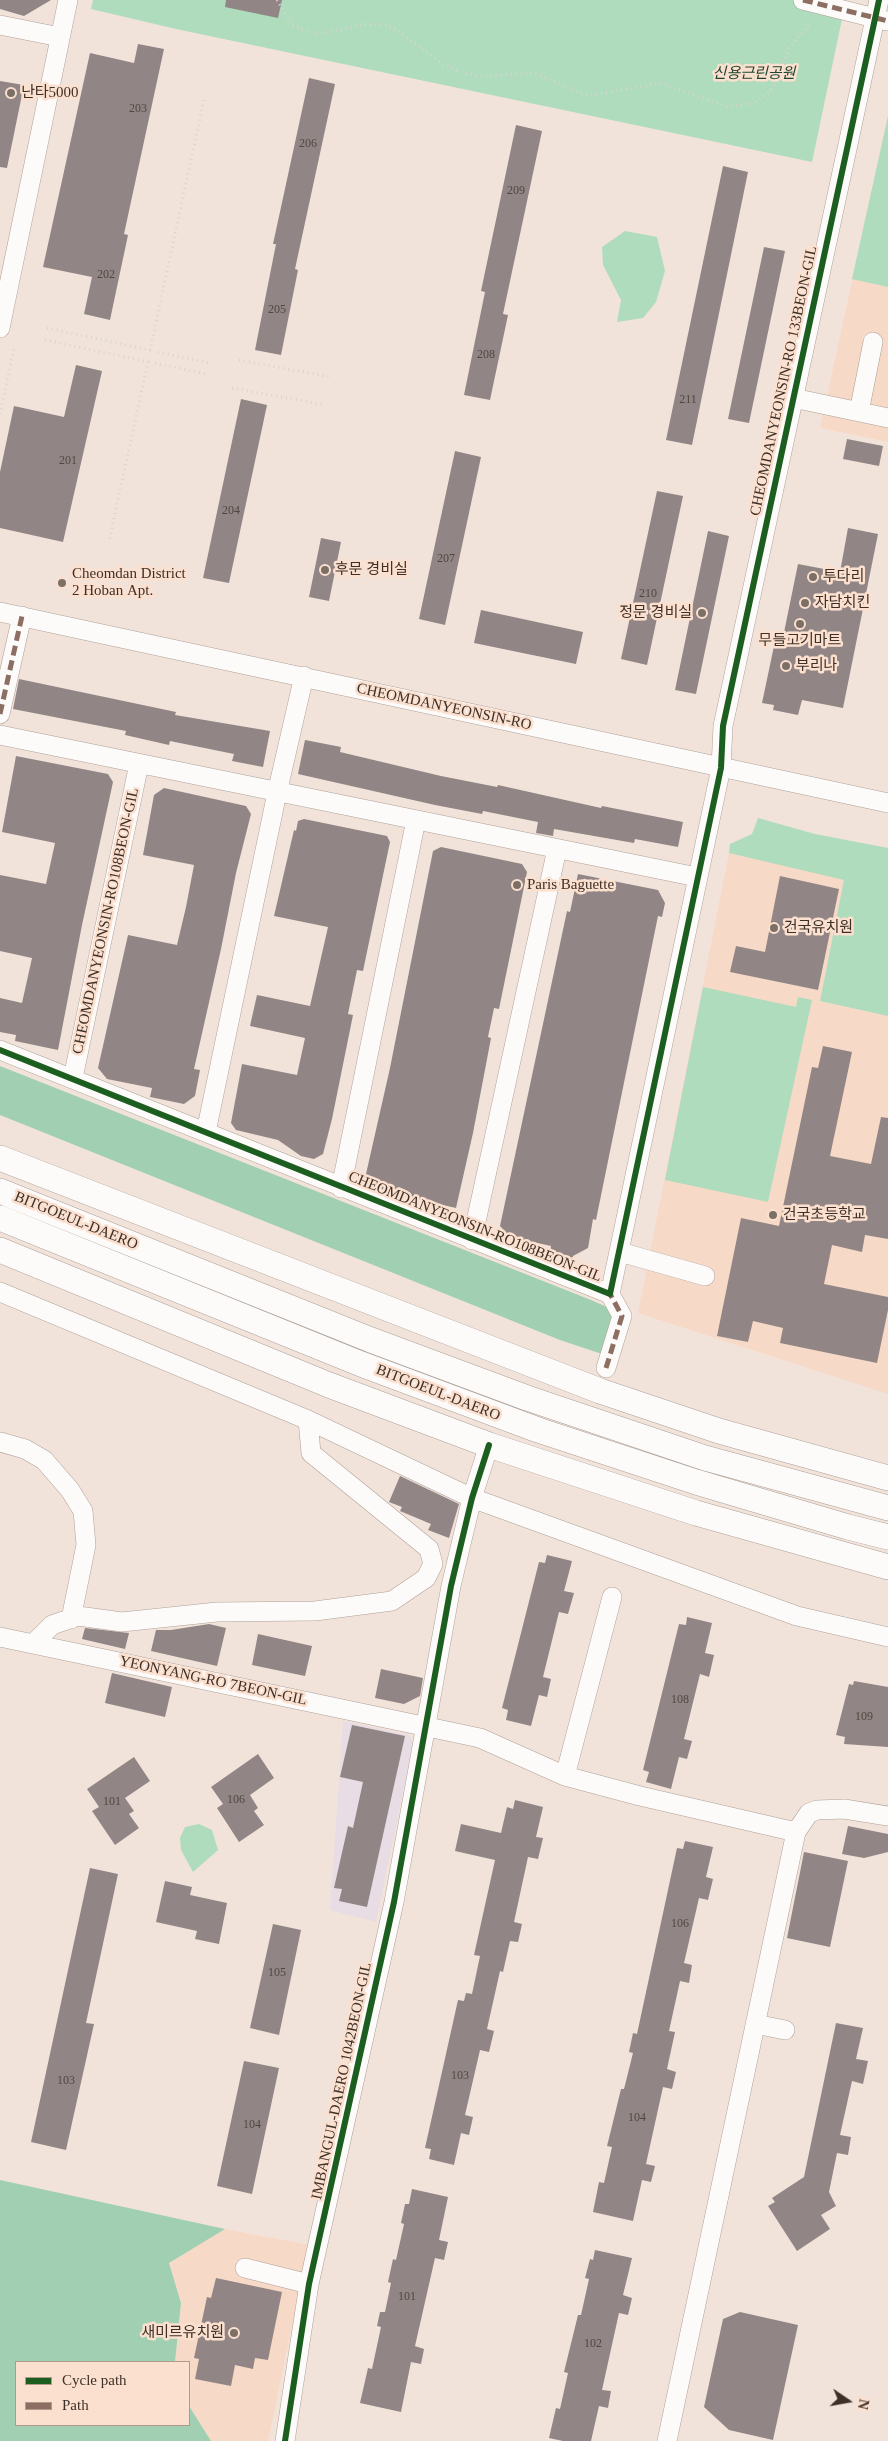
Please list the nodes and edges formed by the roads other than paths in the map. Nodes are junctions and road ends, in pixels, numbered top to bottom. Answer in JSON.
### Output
{"nodes":[{"id":1,"x":68,"y":0,"type":"edge"},
{"id":2,"x":803,"y":0,"type":"edge"},
{"id":3,"x":881,"y":13,"type":"edge"},
{"id":4,"x":0,"y":25,"type":"edge"},
{"id":5,"x":60,"y":37,"type":"junction"},
{"id":6,"x":0,"y":328,"type":"edge"},
{"id":7,"x":873,"y":342,"type":"dead end"},
{"id":8,"x":793,"y":398,"type":"junction"},
{"id":9,"x":858,"y":412,"type":"junction"},
{"id":10,"x":888,"y":418,"type":"edge"},
{"id":11,"x":0,"y":612,"type":"edge"},
{"id":12,"x":22,"y":616,"type":"junction"},
{"id":13,"x":304,"y":676,"type":"junction"},
{"id":14,"x":0,"y":714,"type":"edge"},
{"id":15,"x":0,"y":735,"type":"edge"},
{"id":16,"x":139,"y":764,"type":"junction"},
{"id":17,"x":720,"y":768,"type":"junction"},
{"id":18,"x":277,"y":793,"type":"junction"},
{"id":19,"x":888,"y":803,"type":"edge"},
{"id":20,"x":416,"y":820,"type":"junction"},
{"id":21,"x":557,"y":849,"type":"junction"},
{"id":22,"x":697,"y":877,"type":"junction"},
{"id":23,"x":0,"y":1050,"type":"edge"},
{"id":24,"x":73,"y":1078,"type":"junction"},
{"id":25,"x":206,"y":1132,"type":"junction"},
{"id":26,"x":0,"y":1158,"type":"edge"},
{"id":27,"x":341,"y":1188,"type":"junction"},
{"id":28,"x":0,"y":1191,"type":"edge"},
{"id":29,"x":0,"y":1218,"type":"edge"},
{"id":30,"x":472,"y":1240,"type":"junction"},
{"id":31,"x":0,"y":1250,"type":"edge"},
{"id":32,"x":620,"y":1252,"type":"junction"},
{"id":33,"x":705,"y":1276,"type":"dead end"},
{"id":34,"x":0,"y":1292,"type":"edge"},
{"id":35,"x":610,"y":1294,"type":"junction"},
{"id":36,"x":606,"y":1368,"type":"dead end"},
{"id":37,"x":308,"y":1420,"type":"junction"},
{"id":38,"x":0,"y":1442,"type":"edge"},
{"id":39,"x":489,"y":1445,"type":"junction"},
{"id":40,"x":888,"y":1478,"type":"edge"},
{"id":41,"x":472,"y":1498,"type":"junction"},
{"id":42,"x":888,"y":1508,"type":"edge"},
{"id":43,"x":888,"y":1537,"type":"edge"},
{"id":44,"x":888,"y":1567,"type":"edge"},
{"id":45,"x":612,"y":1598,"type":"dead end"},
{"id":46,"x":71,"y":1618,"type":"junction"},
{"id":47,"x":0,"y":1637,"type":"edge"},
{"id":48,"x":888,"y":1638,"type":"edge"},
{"id":49,"x":34,"y":1643,"type":"junction"},
{"id":50,"x":426,"y":1726,"type":"junction"},
{"id":51,"x":564,"y":1776,"type":"junction"},
{"id":52,"x":888,"y":1816,"type":"edge"},
{"id":53,"x":796,"y":1832,"type":"junction"},
{"id":54,"x":756,"y":2024,"type":"junction"},
{"id":55,"x":785,"y":2030,"type":"dead end"},
{"id":56,"x":245,"y":2268,"type":"dead end"},
{"id":57,"x":310,"y":2284,"type":"junction"},
{"id":58,"x":285,"y":2441,"type":"edge"},
{"id":59,"x":667,"y":2441,"type":"edge"}],
"edges":[{"from":1,"to":5,"type":"street"},
{"from":2,"to":3,"type":"street"},
{"from":3,"to":8,"type":"street","name":"CHEOMDANYEONSIN-RO 133BEON-GIL"},
{"from":4,"to":5,"type":"street"},
{"from":5,"to":6,"type":"street"},
{"from":7,"to":9,"type":"street"},
{"from":8,"to":9,"type":"street"},
{"from":8,"to":17,"type":"street","name":"CHEOMDANYEONSIN-RO 133BEON-GIL"},
{"from":9,"to":10,"type":"street"},
{"from":11,"to":12,"type":"street","name":"CHEOMDANYEONSIN-RO"},
{"from":12,"to":13,"type":"street","name":"CHEOMDANYEONSIN-RO"},
{"from":12,"to":14,"type":"street"},
{"from":13,"to":17,"type":"street","name":"CHEOMDANYEONSIN-RO"},
{"from":13,"to":18,"type":"street"},
{"from":15,"to":16,"type":"street"},
{"from":16,"to":18,"type":"street"},
{"from":16,"to":24,"type":"street","name":"CHEOMDANYEONSIN-RO108BEON-GIL"},
{"from":17,"to":19,"type":"street","name":"CHEOMDANYEONSIN-RO"},
{"from":17,"to":22,"type":"street","name":"CHEOMDANYEONSIN-RO108BEON-GIL"},
{"from":18,"to":20,"type":"street"},
{"from":18,"to":25,"type":"street"},
{"from":20,"to":21,"type":"street"},
{"from":20,"to":27,"type":"street","name":"CHEOMDANYEONSIN-RO108BEON-GIL"},
{"from":21,"to":22,"type":"street"},
{"from":21,"to":30,"type":"street","name":"CHEOMDANYEONSIN-RO108BEON-GIL"},
{"from":22,"to":32,"type":"street","name":"CHEOMDANYEONSIN-RO108BEON-GIL"},
{"from":23,"to":24,"type":"street","name":"CHEOMDANYEONSIN-RO108BEON-GIL"},
{"from":24,"to":25,"type":"street","name":"CHEOMDANYEONSIN-RO108BEON-GIL"},
{"from":25,"to":27,"type":"street","name":"CHEOMDANYEONSIN-RO108BEON-GIL"},
{"from":26,"to":40,"type":"main road"},
{"from":27,"to":30,"type":"street","name":"CHEOMDANYEONSIN-RO108BEON-GIL"},
{"from":28,"to":42,"type":"main road","name":"BITGOEUL-DAERO"},
{"from":29,"to":43,"type":"main road","name":"BITGOEUL-DAERO"},
{"from":30,"to":35,"type":"street","name":"CHEOMDANYEONSIN-RO108BEON-GIL"},
{"from":31,"to":39,"type":"main road"},
{"from":32,"to":33,"type":"street"},
{"from":32,"to":35,"type":"street","name":"CHEOMDANYEONSIN-RO108BEON-GIL"},
{"from":34,"to":37,"type":"street"},
{"from":35,"to":36,"type":"street"},
{"from":37,"to":41,"type":"street"},
{"from":37,"to":46,"type":"street"},
{"from":38,"to":46,"type":"street"},
{"from":39,"to":41,"type":"street","name":"IMBANGUL-DAERO 1042BEON-GIL"},
{"from":39,"to":44,"type":"main road"},
{"from":41,"to":48,"type":"street"},
{"from":41,"to":50,"type":"street","name":"IMBANGUL-DAERO 1042BEON-GIL"},
{"from":45,"to":51,"type":"street"},
{"from":46,"to":49,"type":"street"},
{"from":47,"to":49,"type":"street","name":"YEONYANG-RO 7BEON-GIL"},
{"from":49,"to":50,"type":"street","name":"YEONYANG-RO 7BEON-GIL"},
{"from":50,"to":51,"type":"street","name":"YEONYANG-RO 7BEON-GIL"},
{"from":50,"to":57,"type":"street","name":"IMBANGUL-DAERO 1042BEON-GIL"},
{"from":51,"to":53,"type":"street","name":"YEONYANG-RO 7BEON-GIL"},
{"from":52,"to":53,"type":"street"},
{"from":53,"to":54,"type":"street"},
{"from":54,"to":55,"type":"street"},
{"from":54,"to":59,"type":"street"},
{"from":56,"to":57,"type":"street"},
{"from":57,"to":58,"type":"street","name":"IMBANGUL-DAERO 1042BEON-GIL"}]}
